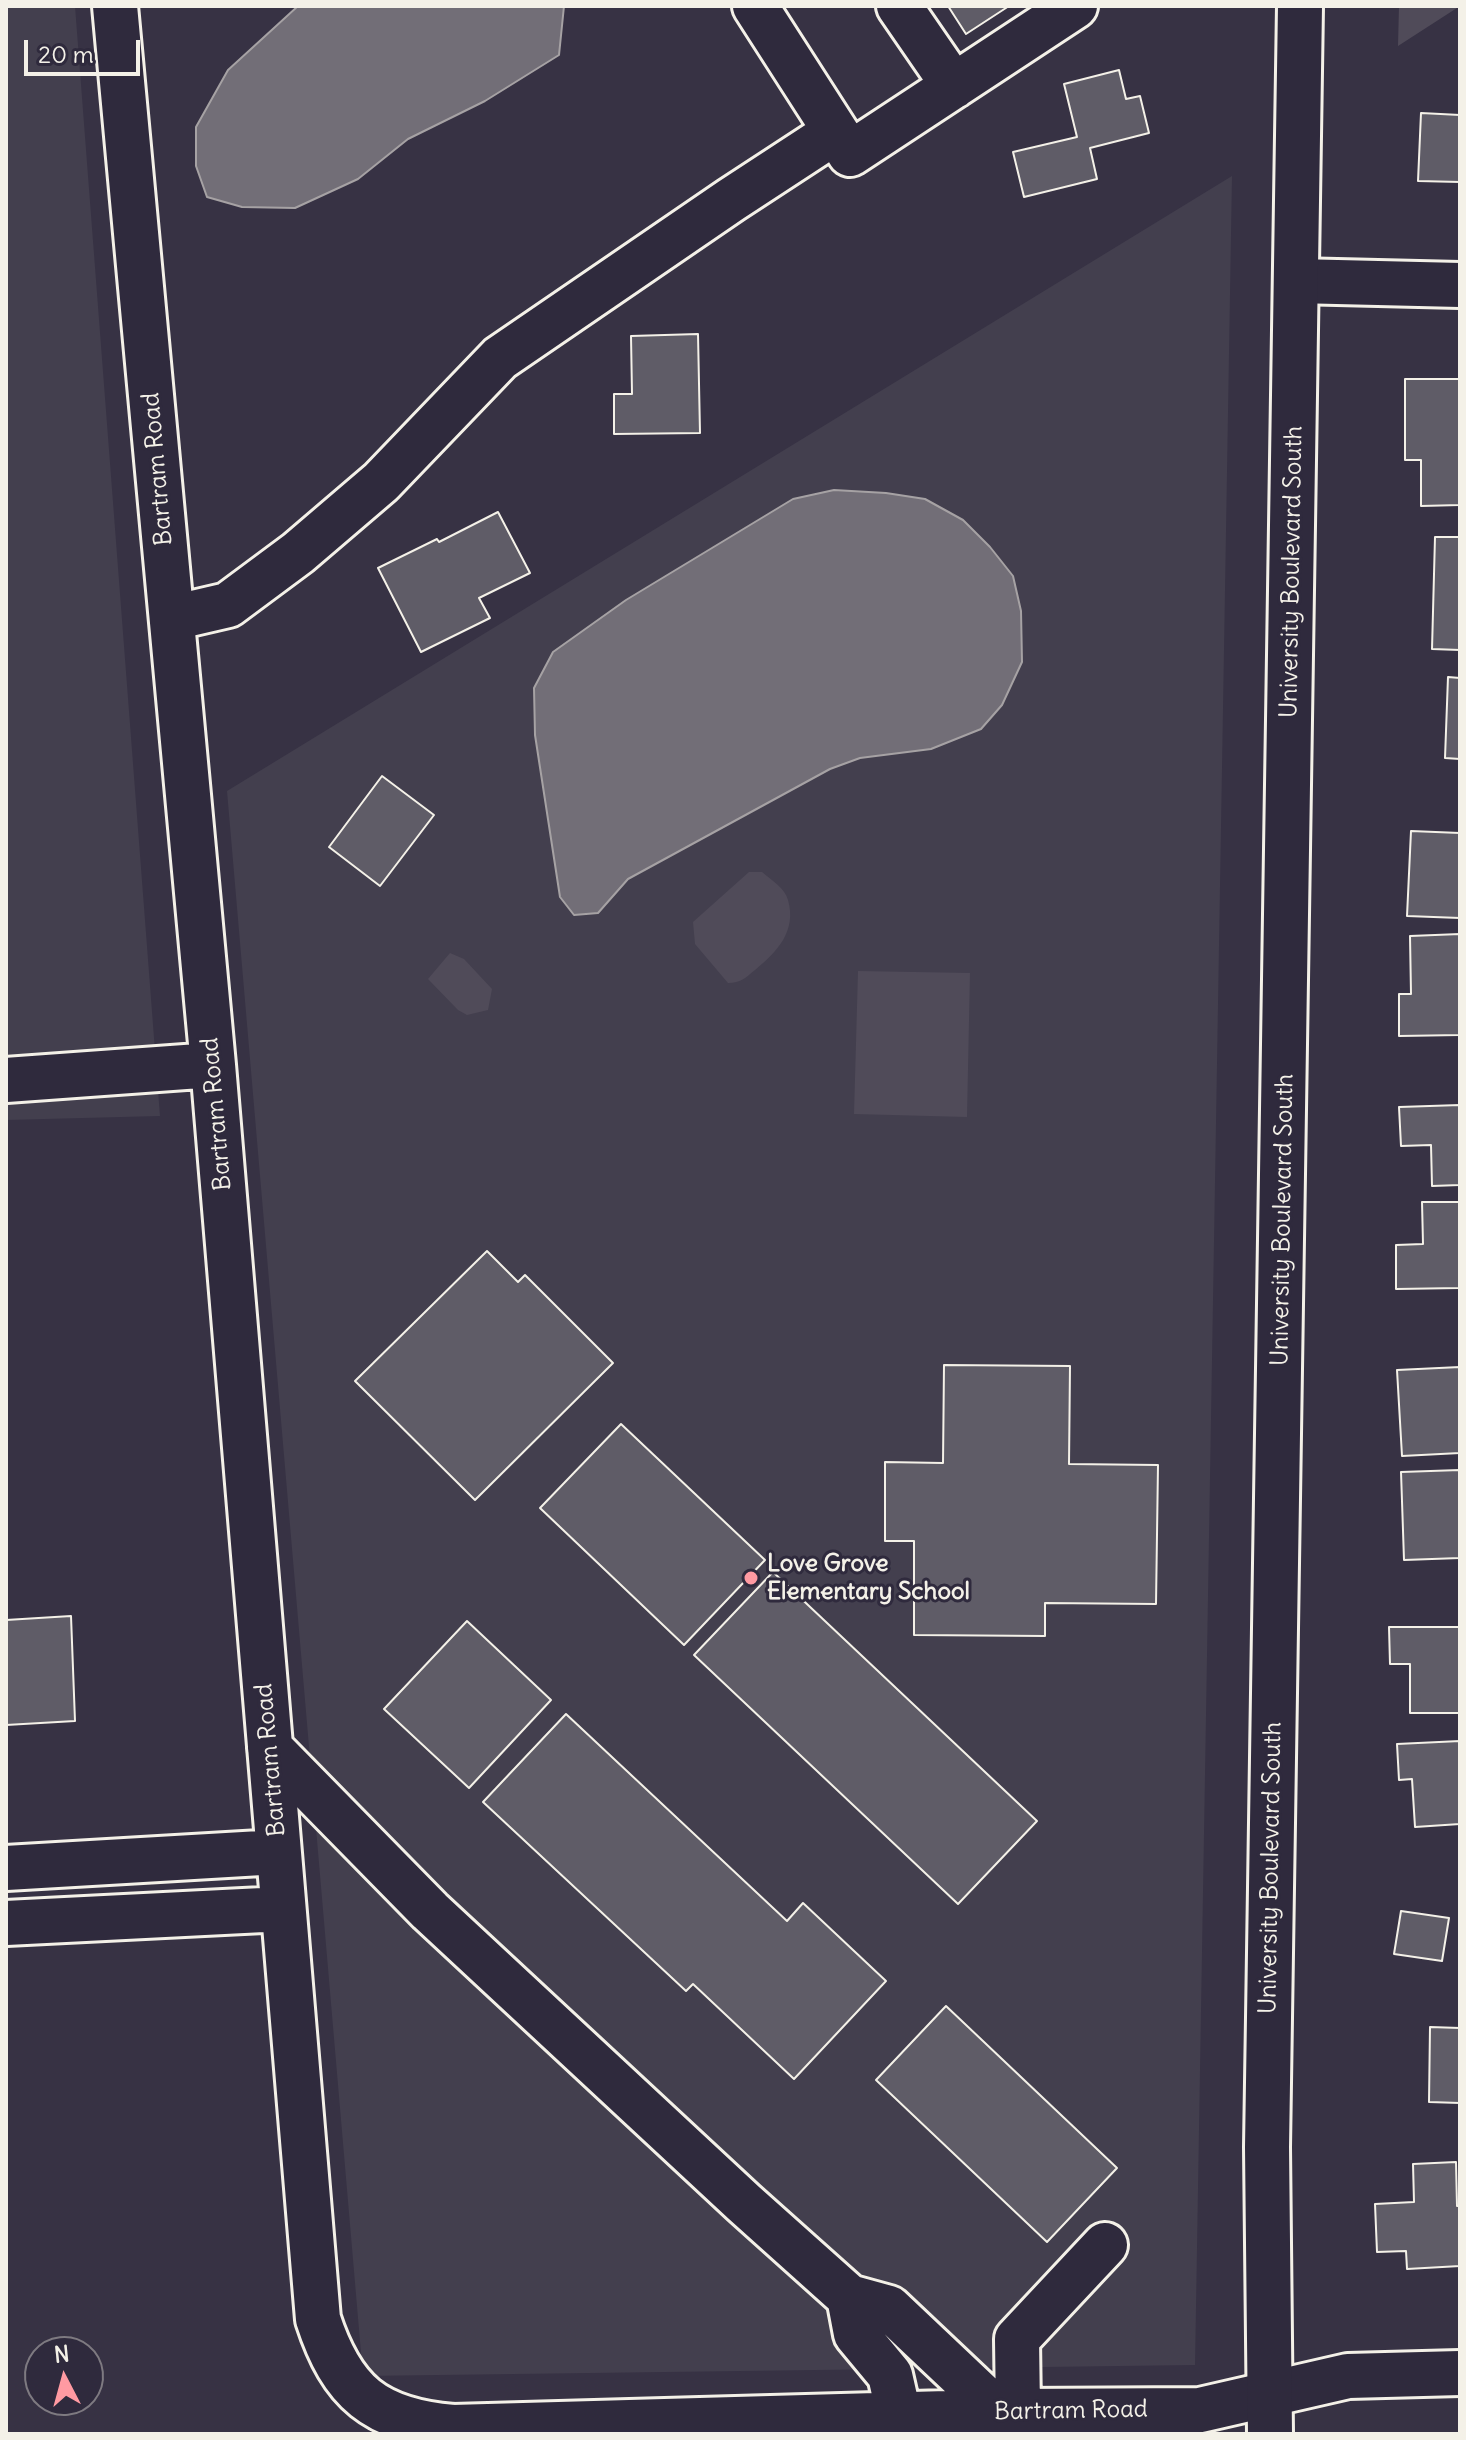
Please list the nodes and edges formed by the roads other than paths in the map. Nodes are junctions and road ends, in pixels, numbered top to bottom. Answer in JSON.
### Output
{"nodes":[{"id":1,"x":115,"y":6,"type":"edge"},
{"id":2,"x":755,"y":6,"type":"edge"},
{"id":3,"x":899,"y":6,"type":"edge"},
{"id":4,"x":1075,"y":6,"type":"edge"},
{"id":5,"x":1300,"y":6,"type":"edge"},
{"id":6,"x":954,"y":86,"type":"junction"},
{"id":7,"x":835,"y":132,"type":"junction"},
{"id":8,"x":1296,"y":281,"type":"junction"},
{"id":9,"x":1460,"y":285,"type":"edge"},
{"id":10,"x":172,"y":618,"type":"junction"},
{"id":11,"x":213,"y":1065,"type":"junction"},
{"id":12,"x":6,"y":1080,"type":"edge"},
{"id":13,"x":270,"y":1748,"type":"junction"},
{"id":14,"x":278,"y":1852,"type":"junction"},
{"id":15,"x":6,"y":1868,"type":"edge"},
{"id":16,"x":283,"y":1909,"type":"junction"},
{"id":17,"x":6,"y":1923,"type":"edge"},
{"id":18,"x":1105,"y":2245,"type":"dead end"},
{"id":19,"x":849,"y":2297,"type":"junction"},
{"id":20,"x":1460,"y":2373,"type":"edge"},
{"id":21,"x":1008,"y":2412,"type":"junction"},
{"id":22,"x":1270,"y":2414,"type":"edge"},
{"id":23,"x":899,"y":2415,"type":"junction"}],
"edges":[{"from":1,"to":10,"type":"street","name":"Bartram Road"},
{"from":2,"to":7,"type":"street"},
{"from":3,"to":6,"type":"street"},
{"from":4,"to":6,"type":"street"},
{"from":5,"to":8,"type":"street","name":"University Boulevard South"},
{"from":6,"to":7,"type":"street"},
{"from":7,"to":10,"type":"street"},
{"from":8,"to":9,"type":"street"},
{"from":8,"to":22,"type":"street","name":"University Boulevard South"},
{"from":10,"to":11,"type":"street","name":"Bartram Road"},
{"from":11,"to":12,"type":"street"},
{"from":11,"to":13,"type":"street","name":"Bartram Road"},
{"from":13,"to":14,"type":"street","name":"Bartram Road"},
{"from":13,"to":19,"type":"street"},
{"from":14,"to":15,"type":"street"},
{"from":14,"to":16,"type":"street","name":"Bartram Road"},
{"from":16,"to":17,"type":"street"},
{"from":16,"to":23,"type":"street","name":"Bartram Road"},
{"from":18,"to":21,"type":"street"},
{"from":19,"to":21,"type":"street"},
{"from":19,"to":23,"type":"street"},
{"from":20,"to":22,"type":"street","name":"Bartram Road"},
{"from":21,"to":22,"type":"street","name":"Bartram Road"},
{"from":21,"to":23,"type":"street","name":"Bartram Road"}]}
